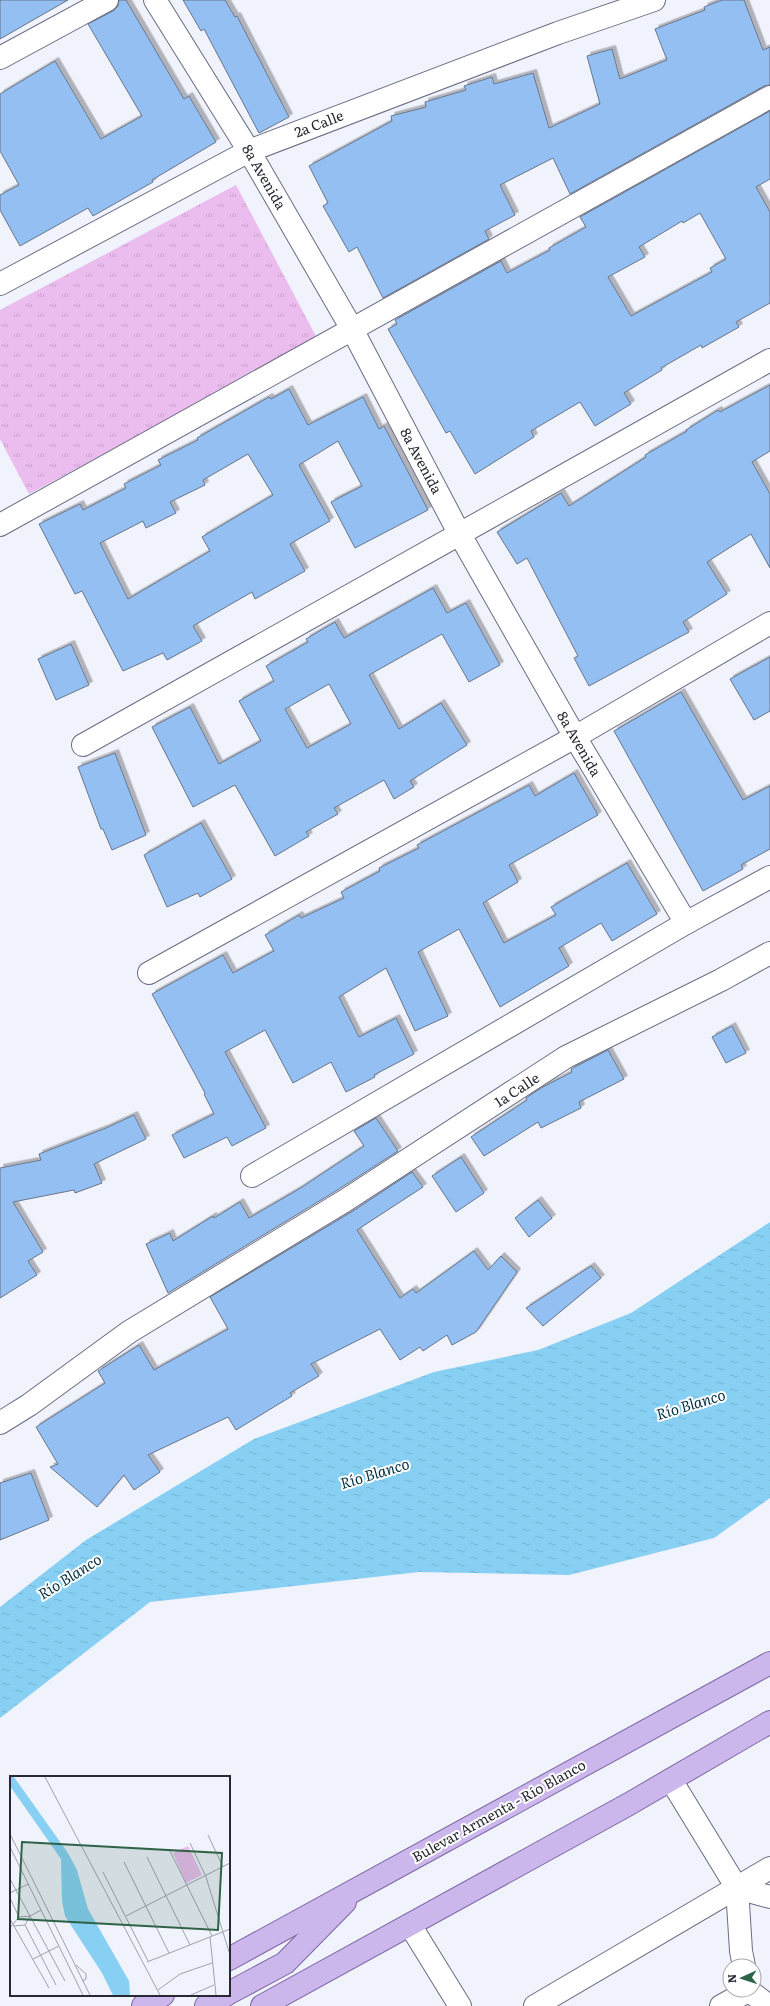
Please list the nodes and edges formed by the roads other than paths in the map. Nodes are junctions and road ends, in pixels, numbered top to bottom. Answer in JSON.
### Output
{"nodes":[{"id":1,"x":107,"y":0,"type":"edge"},
{"id":2,"x":155,"y":0,"type":"edge"},
{"id":3,"x":654,"y":0,"type":"edge"},
{"id":4,"x":0,"y":58,"type":"edge"},
{"id":5,"x":770,"y":97,"type":"edge"},
{"id":6,"x":249,"y":151,"type":"junction"},
{"id":7,"x":0,"y":284,"type":"edge"},
{"id":8,"x":352,"y":329,"type":"junction"},
{"id":9,"x":770,"y":360,"type":"edge"},
{"id":10,"x":0,"y":525,"type":"edge"},
{"id":11,"x":460,"y":533,"type":"junction"},
{"id":12,"x":770,"y":623,"type":"edge"},
{"id":13,"x":575,"y":737,"type":"junction"},
{"id":14,"x":83,"y":745,"type":"dead end"},
{"id":15,"x":770,"y":877,"type":"edge"},
{"id":16,"x":686,"y":923,"type":"junction"},
{"id":17,"x":770,"y":953,"type":"edge"},
{"id":18,"x":149,"y":973,"type":"dead end"},
{"id":19,"x":252,"y":1176,"type":"dead end"},
{"id":20,"x":0,"y":1424,"type":"edge"},
{"id":21,"x":770,"y":1663,"type":"edge"},
{"id":22,"x":770,"y":1722,"type":"edge"},
{"id":23,"x":671,"y":1780,"type":"junction"},
{"id":24,"x":770,"y":1868,"type":"edge"},
{"id":25,"x":358,"y":1888,"type":"junction"},
{"id":26,"x":737,"y":1888,"type":"junction"},
{"id":27,"x":770,"y":1897,"type":"edge"},
{"id":28,"x":410,"y":1924,"type":"junction"},
{"id":29,"x":230,"y":1958,"type":"edge"},
{"id":30,"x":742,"y":1958,"type":"edge"},
{"id":31,"x":230,"y":1993,"type":"edge"},
{"id":32,"x":161,"y":1996,"type":"edge"},
{"id":33,"x":224,"y":1996,"type":"edge"},
{"id":34,"x":734,"y":1998,"type":"edge"},
{"id":35,"x":758,"y":1998,"type":"edge"},
{"id":36,"x":143,"y":2006,"type":"edge"},
{"id":37,"x":206,"y":2006,"type":"edge"},
{"id":38,"x":262,"y":2006,"type":"edge"},
{"id":39,"x":460,"y":2006,"type":"edge"},
{"id":40,"x":535,"y":2006,"type":"edge"},
{"id":41,"x":721,"y":2006,"type":"edge"},
{"id":42,"x":769,"y":2006,"type":"edge"}],
"edges":[{"from":1,"to":4,"type":"street"},
{"from":2,"to":6,"type":"street","name":"8a Avenida"},
{"from":3,"to":6,"type":"street","name":"2a Calle"},
{"from":5,"to":8,"type":"street"},
{"from":6,"to":7,"type":"street","name":"2a Calle"},
{"from":6,"to":8,"type":"street","name":"8a Avenida"},
{"from":8,"to":10,"type":"street"},
{"from":8,"to":11,"type":"street","name":"8a Avenida"},
{"from":9,"to":11,"type":"street"},
{"from":11,"to":13,"type":"street","name":"8a Avenida"},
{"from":11,"to":14,"type":"street"},
{"from":12,"to":13,"type":"street"},
{"from":13,"to":16,"type":"street","name":"8a Avenida"},
{"from":13,"to":18,"type":"street"},
{"from":15,"to":16,"type":"street"},
{"from":16,"to":19,"type":"street"},
{"from":17,"to":20,"type":"street","name":"1a Calle"},
{"from":21,"to":25,"type":"main road","name":"Bulevar Armenta - Río Blanco"},
{"from":22,"to":23,"type":"main road"},
{"from":23,"to":26,"type":"street"},
{"from":23,"to":28,"type":"main road"},
{"from":24,"to":26,"type":"street"},
{"from":25,"to":29,"type":"main road","name":"Bulevar Armenta - Río Blanco"},
{"from":25,"to":31,"type":"main road"},
{"from":26,"to":27,"type":"street"},
{"from":26,"to":30,"type":"street"},
{"from":26,"to":40,"type":"street"},
{"from":28,"to":38,"type":"main road"},
{"from":28,"to":39,"type":"street"},
{"from":32,"to":36,"type":"main road"},
{"from":33,"to":37,"type":"main road"},
{"from":34,"to":41,"type":"street"},
{"from":35,"to":42,"type":"street"}]}
